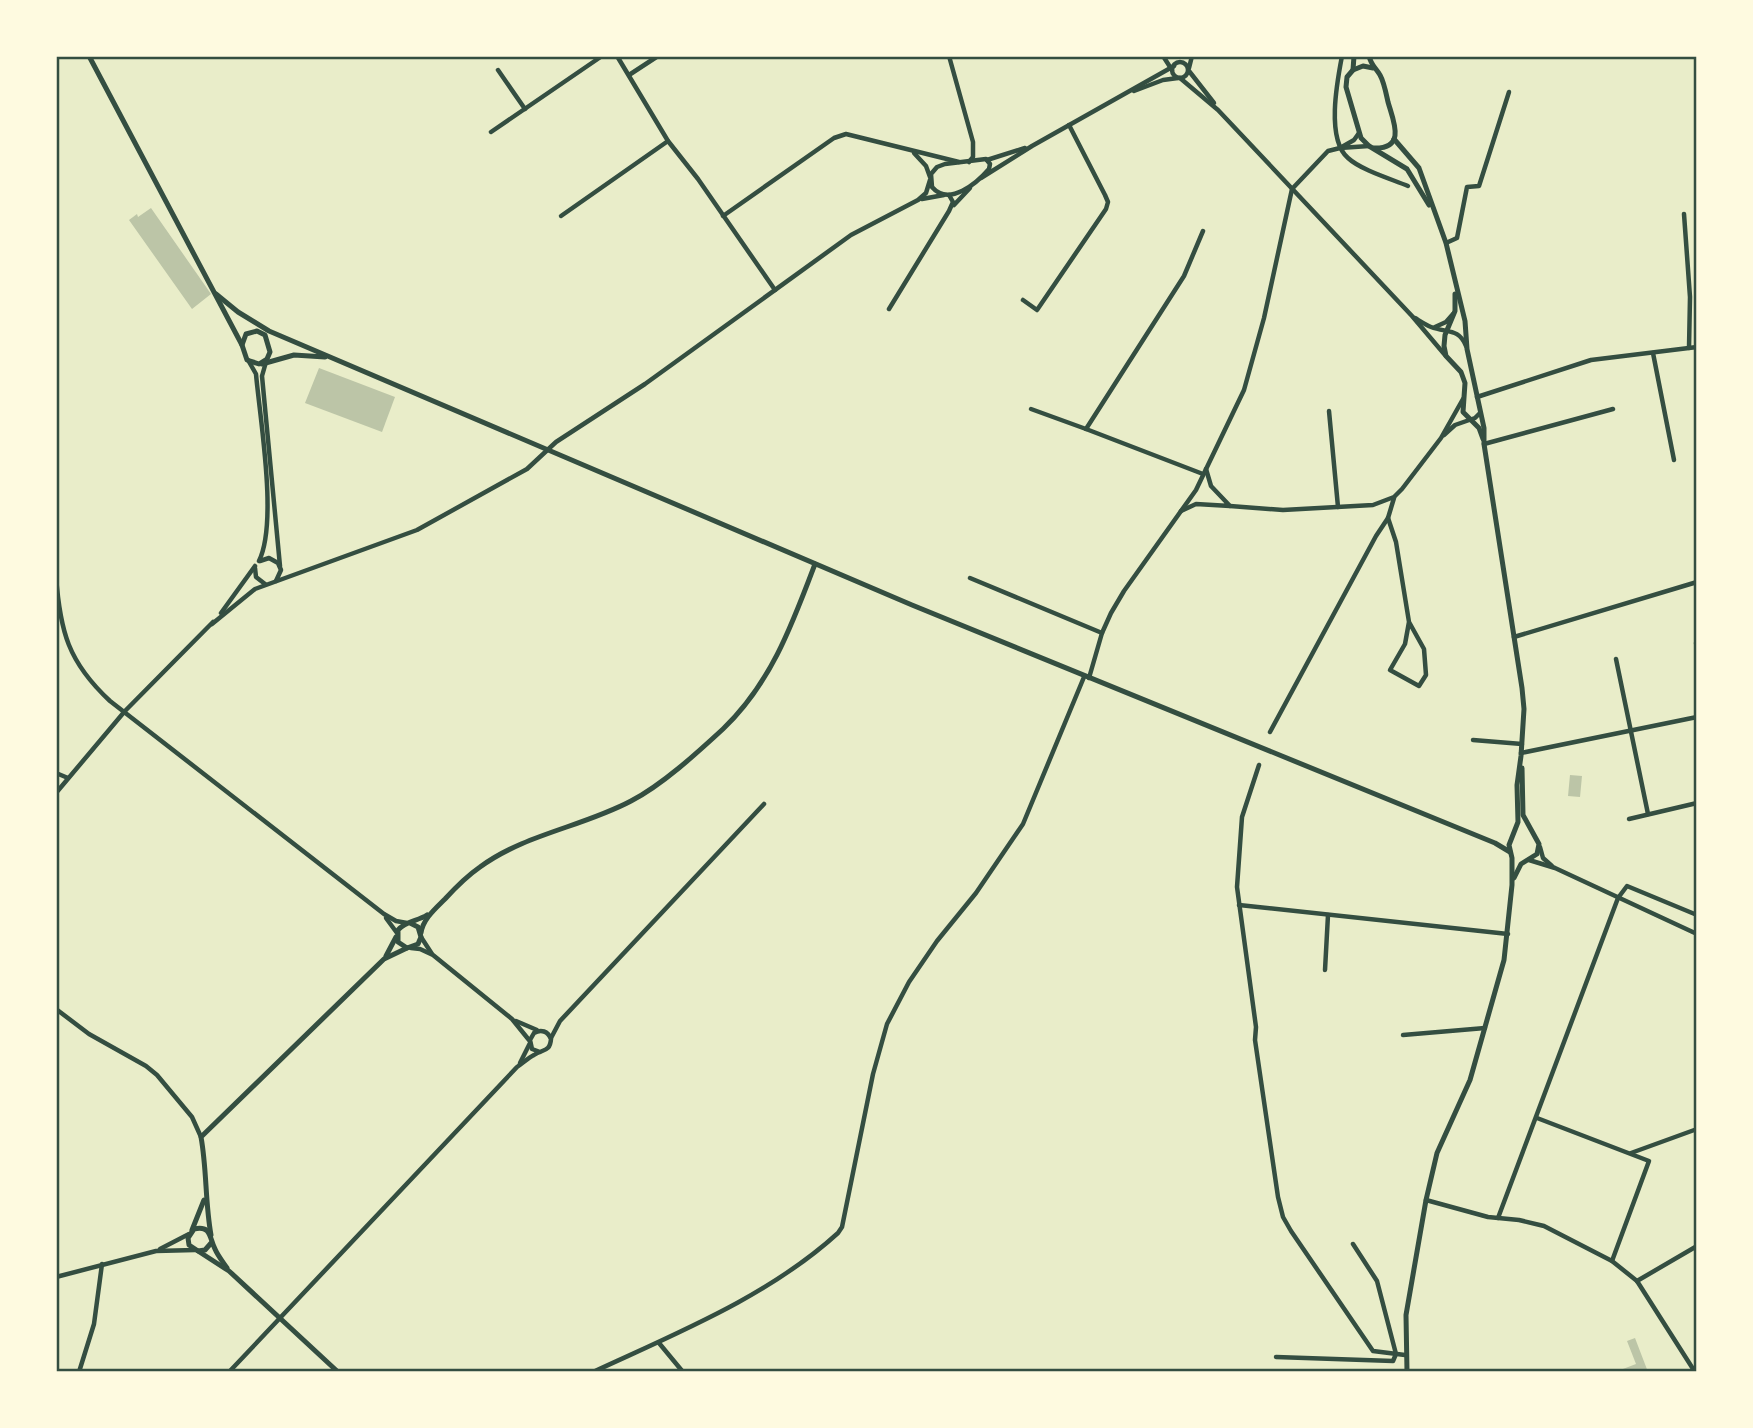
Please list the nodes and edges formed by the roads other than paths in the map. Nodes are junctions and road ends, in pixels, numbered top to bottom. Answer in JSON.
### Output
{"nodes":[{"id":1,"x":89,"y":56,"type":"edge"},
{"id":2,"x":602,"y":56,"type":"edge"},
{"id":3,"x":617,"y":56,"type":"edge"},
{"id":4,"x":658,"y":56,"type":"edge"},
{"id":5,"x":949,"y":56,"type":"edge"},
{"id":6,"x":1163,"y":56,"type":"edge"},
{"id":7,"x":1184,"y":56,"type":"edge"},
{"id":8,"x":1192,"y":56,"type":"edge"},
{"id":9,"x":1342,"y":56,"type":"edge"},
{"id":10,"x":1354,"y":56,"type":"edge"},
{"id":11,"x":1369,"y":56,"type":"edge"},
{"id":12,"x":1174,"y":66,"type":"junction"},
{"id":13,"x":1373,"y":68,"type":"junction"},
{"id":14,"x":1188,"y":69,"type":"junction"},
{"id":15,"x":498,"y":70,"type":"dead end"},
{"id":16,"x":1353,"y":70,"type":"junction"},
{"id":17,"x":629,"y":75,"type":"junction"},
{"id":18,"x":1179,"y":78,"type":"junction"},
{"id":19,"x":1130,"y":92,"type":"junction"},
{"id":20,"x":1509,"y":92,"type":"dead end"},
{"id":21,"x":525,"y":109,"type":"junction"},
{"id":22,"x":1218,"y":110,"type":"junction"},
{"id":23,"x":1069,"y":125,"type":"junction"},
{"id":24,"x":491,"y":132,"type":"dead end"},
{"id":25,"x":1360,"y":132,"type":"junction"},
{"id":26,"x":1394,"y":139,"type":"junction"},
{"id":27,"x":668,"y":141,"type":"junction"},
{"id":28,"x":973,"y":142,"type":"junction"},
{"id":29,"x":1032,"y":145,"type":"junction"},
{"id":30,"x":1371,"y":147,"type":"junction"},
{"id":31,"x":1340,"y":148,"type":"junction"},
{"id":32,"x":911,"y":150,"type":"junction"},
{"id":33,"x":987,"y":160,"type":"junction"},
{"id":34,"x":959,"y":162,"type":"junction"},
{"id":35,"x":969,"y":162,"type":"junction"},
{"id":36,"x":981,"y":178,"type":"junction"},
{"id":37,"x":930,"y":179,"type":"junction"},
{"id":38,"x":976,"y":182,"type":"junction"},
{"id":39,"x":1408,"y":186,"type":"dead end"},
{"id":40,"x":1292,"y":189,"type":"junction"},
{"id":41,"x":947,"y":195,"type":"junction"},
{"id":42,"x":918,"y":200,"type":"junction"},
{"id":43,"x":949,"y":211,"type":"junction"},
{"id":44,"x":1434,"y":214,"type":"junction"},
{"id":45,"x":1684,"y":214,"type":"dead end"},
{"id":46,"x":561,"y":216,"type":"dead end"},
{"id":47,"x":723,"y":216,"type":"junction"},
{"id":48,"x":1203,"y":231,"type":"dead end"},
{"id":49,"x":1446,"y":243,"type":"junction"},
{"id":50,"x":1455,"y":284,"type":"junction"},
{"id":51,"x":775,"y":290,"type":"junction"},
{"id":52,"x":216,"y":294,"type":"junction"},
{"id":53,"x":1023,"y":300,"type":"dead end"},
{"id":54,"x":889,"y":309,"type":"dead end"},
{"id":55,"x":1455,"y":311,"type":"junction"},
{"id":56,"x":1412,"y":316,"type":"junction"},
{"id":57,"x":1434,"y":328,"type":"junction"},
{"id":58,"x":262,"y":330,"type":"junction"},
{"id":59,"x":1447,"y":330,"type":"junction"},
{"id":60,"x":242,"y":345,"type":"junction"},
{"id":61,"x":1697,"y":347,"type":"edge"},
{"id":62,"x":1689,"y":348,"type":"junction"},
{"id":63,"x":1467,"y":349,"type":"junction"},
{"id":64,"x":1653,"y":353,"type":"junction"},
{"id":65,"x":1446,"y":356,"type":"junction"},
{"id":66,"x":332,"y":358,"type":"junction"},
{"id":67,"x":247,"y":360,"type":"junction"},
{"id":68,"x":264,"y":362,"type":"junction"},
{"id":69,"x":1477,"y":397,"type":"junction"},
{"id":70,"x":1463,"y":399,"type":"junction"},
{"id":71,"x":1031,"y":409,"type":"dead end"},
{"id":72,"x":1613,"y":409,"type":"dead end"},
{"id":73,"x":1329,"y":411,"type":"dead end"},
{"id":74,"x":1481,"y":412,"type":"junction"},
{"id":75,"x":1471,"y":420,"type":"junction"},
{"id":76,"x":1086,"y":429,"type":"junction"},
{"id":77,"x":1441,"y":438,"type":"junction"},
{"id":78,"x":1485,"y":444,"type":"junction"},
{"id":79,"x":548,"y":450,"type":"junction"},
{"id":80,"x":1674,"y":460,"type":"dead end"},
{"id":81,"x":1205,"y":471,"type":"junction"},
{"id":82,"x":1394,"y":497,"type":"junction"},
{"id":83,"x":1230,"y":506,"type":"junction"},
{"id":84,"x":1338,"y":507,"type":"junction"},
{"id":85,"x":1180,"y":512,"type":"junction"},
{"id":86,"x":1388,"y":518,"type":"junction"},
{"id":87,"x":257,"y":563,"type":"junction"},
{"id":88,"x":816,"y":564,"type":"junction"},
{"id":89,"x":280,"y":566,"type":"junction"},
{"id":90,"x":56,"y":576,"type":"edge"},
{"id":91,"x":970,"y":578,"type":"dead end"},
{"id":92,"x":276,"y":581,"type":"junction"},
{"id":93,"x":1697,"y":582,"type":"edge"},
{"id":94,"x":265,"y":584,"type":"junction"},
{"id":95,"x":57,"y":612,"type":"edge"},
{"id":96,"x":1409,"y":622,"type":"junction"},
{"id":97,"x":212,"y":624,"type":"junction"},
{"id":98,"x":1102,"y":633,"type":"junction"},
{"id":99,"x":1514,"y":637,"type":"junction"},
{"id":100,"x":1616,"y":659,"type":"dead end"},
{"id":101,"x":1087,"y":678,"type":"junction"},
{"id":102,"x":125,"y":711,"type":"junction"},
{"id":103,"x":1697,"y":716,"type":"edge"},
{"id":104,"x":1630,"y":730,"type":"junction"},
{"id":105,"x":1270,"y":732,"type":"dead end"},
{"id":106,"x":1473,"y":740,"type":"dead end"},
{"id":107,"x":1522,"y":744,"type":"junction"},
{"id":108,"x":1521,"y":756,"type":"junction"},
{"id":109,"x":1259,"y":765,"type":"dead end"},
{"id":110,"x":56,"y":773,"type":"edge"},
{"id":111,"x":68,"y":778,"type":"junction"},
{"id":112,"x":56,"y":793,"type":"edge"},
{"id":113,"x":1697,"y":803,"type":"edge"},
{"id":114,"x":764,"y":804,"type":"dead end"},
{"id":115,"x":1648,"y":814,"type":"junction"},
{"id":116,"x":1629,"y":819,"type":"dead end"},
{"id":117,"x":1532,"y":832,"type":"junction"},
{"id":118,"x":1512,"y":836,"type":"junction"},
{"id":119,"x":1495,"y":843,"type":"junction"},
{"id":120,"x":1539,"y":844,"type":"junction"},
{"id":121,"x":1510,"y":852,"type":"junction"},
{"id":122,"x":1527,"y":860,"type":"junction"},
{"id":123,"x":1555,"y":869,"type":"junction"},
{"id":124,"x":1512,"y":885,"type":"junction"},
{"id":125,"x":1618,"y":898,"type":"junction"},
{"id":126,"x":1239,"y":905,"type":"junction"},
{"id":127,"x":433,"y":911,"type":"junction"},
{"id":128,"x":384,"y":914,"type":"junction"},
{"id":129,"x":1328,"y":915,"type":"junction"},
{"id":130,"x":1697,"y":915,"type":"edge"},
{"id":131,"x":409,"y":923,"type":"junction"},
{"id":132,"x":397,"y":934,"type":"junction"},
{"id":133,"x":1508,"y":934,"type":"junction"},
{"id":134,"x":1697,"y":934,"type":"edge"},
{"id":135,"x":421,"y":935,"type":"junction"},
{"id":136,"x":409,"y":948,"type":"junction"},
{"id":137,"x":433,"y":955,"type":"junction"},
{"id":138,"x":384,"y":959,"type":"junction"},
{"id":139,"x":1325,"y":970,"type":"dead end"},
{"id":140,"x":56,"y":1009,"type":"edge"},
{"id":141,"x":512,"y":1019,"type":"junction"},
{"id":142,"x":560,"y":1021,"type":"junction"},
{"id":143,"x":1485,"y":1028,"type":"junction"},
{"id":144,"x":540,"y":1031,"type":"junction"},
{"id":145,"x":1403,"y":1035,"type":"dead end"},
{"id":146,"x":551,"y":1039,"type":"junction"},
{"id":147,"x":530,"y":1042,"type":"junction"},
{"id":148,"x":540,"y":1052,"type":"junction"},
{"id":149,"x":517,"y":1067,"type":"junction"},
{"id":150,"x":1537,"y":1118,"type":"junction"},
{"id":151,"x":1697,"y":1129,"type":"edge"},
{"id":152,"x":201,"y":1137,"type":"junction"},
{"id":153,"x":1631,"y":1154,"type":"junction"},
{"id":154,"x":206,"y":1194,"type":"junction"},
{"id":155,"x":1426,"y":1200,"type":"junction"},
{"id":156,"x":1498,"y":1218,"type":"junction"},
{"id":157,"x":190,"y":1232,"type":"junction"},
{"id":158,"x":211,"y":1239,"type":"junction"},
{"id":159,"x":1353,"y":1244,"type":"dead end"},
{"id":160,"x":1697,"y":1246,"type":"edge"},
{"id":161,"x":156,"y":1251,"type":"junction"},
{"id":162,"x":197,"y":1251,"type":"junction"},
{"id":163,"x":1612,"y":1261,"type":"junction"},
{"id":164,"x":102,"y":1264,"type":"junction"},
{"id":165,"x":229,"y":1271,"type":"junction"},
{"id":166,"x":56,"y":1276,"type":"edge"},
{"id":167,"x":1637,"y":1281,"type":"junction"},
{"id":168,"x":280,"y":1317,"type":"junction"},
{"id":169,"x":659,"y":1343,"type":"junction"},
{"id":170,"x":1396,"y":1354,"type":"junction"},
{"id":171,"x":1405,"y":1355,"type":"junction"},
{"id":172,"x":1276,"y":1357,"type":"dead end"},
{"id":173,"x":79,"y":1372,"type":"edge"},
{"id":174,"x":229,"y":1372,"type":"edge"},
{"id":175,"x":338,"y":1372,"type":"edge"},
{"id":176,"x":593,"y":1372,"type":"edge"},
{"id":177,"x":683,"y":1372,"type":"edge"},
{"id":178,"x":1407,"y":1372,"type":"edge"},
{"id":179,"x":1695,"y":1372,"type":"edge"}],
"edges":[{"from":1,"to":52,"type":"main road"},
{"from":2,"to":21,"type":"street"},
{"from":3,"to":17,"type":"street"},
{"from":4,"to":17,"type":"street"},
{"from":5,"to":28,"type":"street"},
{"from":6,"to":12,"type":"street"},
{"from":7,"to":12,"type":"street"},
{"from":8,"to":14,"type":"street"},
{"from":9,"to":31,"type":"street"},
{"from":10,"to":16,"type":"main road"},
{"from":11,"to":13,"type":"main road"},
{"from":12,"to":14,"type":"street"},
{"from":12,"to":18,"type":"street"},
{"from":12,"to":19,"type":"street"},
{"from":13,"to":16,"type":"main road"},
{"from":13,"to":26,"type":"main road"},
{"from":14,"to":18,"type":"street"},
{"from":14,"to":22,"type":"street"},
{"from":15,"to":21,"type":"street"},
{"from":16,"to":25,"type":"main road"},
{"from":17,"to":27,"type":"street"},
{"from":18,"to":19,"type":"street"},
{"from":18,"to":22,"type":"street"},
{"from":19,"to":23,"type":"street"},
{"from":20,"to":49,"type":"street"},
{"from":21,"to":24,"type":"street"},
{"from":22,"to":40,"type":"street"},
{"from":23,"to":29,"type":"street"},
{"from":23,"to":53,"type":"street"},
{"from":25,"to":30,"type":"main road"},
{"from":25,"to":31,"type":"street"},
{"from":26,"to":30,"type":"main road"},
{"from":26,"to":44,"type":"main road"},
{"from":27,"to":46,"type":"street"},
{"from":27,"to":47,"type":"street"},
{"from":28,"to":33,"type":"street"},
{"from":28,"to":35,"type":"street"},
{"from":29,"to":33,"type":"street"},
{"from":29,"to":36,"type":"street"},
{"from":30,"to":31,"type":"street"},
{"from":30,"to":44,"type":"main road"},
{"from":31,"to":39,"type":"street"},
{"from":31,"to":40,"type":"street"},
{"from":32,"to":34,"type":"street"},
{"from":32,"to":37,"type":"street"},
{"from":32,"to":47,"type":"street"},
{"from":33,"to":35,"type":"street"},
{"from":33,"to":36,"type":"street"},
{"from":34,"to":35,"type":"street"},
{"from":34,"to":37,"type":"street"},
{"from":36,"to":38,"type":"street"},
{"from":37,"to":41,"type":"street"},
{"from":37,"to":42,"type":"street"},
{"from":38,"to":41,"type":"street"},
{"from":38,"to":43,"type":"street"},
{"from":40,"to":56,"type":"street"},
{"from":40,"to":81,"type":"street"},
{"from":41,"to":42,"type":"street"},
{"from":41,"to":43,"type":"street"},
{"from":42,"to":51,"type":"street"},
{"from":43,"to":54,"type":"street"},
{"from":44,"to":49,"type":"main road"},
{"from":45,"to":62,"type":"street"},
{"from":47,"to":51,"type":"street"},
{"from":48,"to":76,"type":"street"},
{"from":49,"to":50,"type":"main road"},
{"from":50,"to":55,"type":"main road"},
{"from":50,"to":63,"type":"main road"},
{"from":51,"to":79,"type":"street"},
{"from":52,"to":58,"type":"main road"},
{"from":52,"to":60,"type":"main road"},
{"from":55,"to":57,"type":"street"},
{"from":55,"to":59,"type":"main road"},
{"from":56,"to":57,"type":"street"},
{"from":56,"to":65,"type":"street"},
{"from":57,"to":59,"type":"street"},
{"from":58,"to":60,"type":"main road"},
{"from":58,"to":66,"type":"main road"},
{"from":58,"to":68,"type":"main road"},
{"from":59,"to":63,"type":"street"},
{"from":59,"to":65,"type":"main road"},
{"from":60,"to":67,"type":"main road"},
{"from":61,"to":62,"type":"street"},
{"from":62,"to":64,"type":"street"},
{"from":63,"to":69,"type":"main road"},
{"from":64,"to":69,"type":"street"},
{"from":64,"to":80,"type":"street"},
{"from":65,"to":70,"type":"main road"},
{"from":66,"to":68,"type":"main road"},
{"from":66,"to":79,"type":"main road"},
{"from":67,"to":68,"type":"main road"},
{"from":67,"to":87,"type":"street"},
{"from":68,"to":89,"type":"street"},
{"from":69,"to":74,"type":"main road"},
{"from":70,"to":75,"type":"main road"},
{"from":70,"to":77,"type":"street"},
{"from":71,"to":76,"type":"street"},
{"from":72,"to":78,"type":"street"},
{"from":73,"to":84,"type":"street"},
{"from":74,"to":75,"type":"street"},
{"from":74,"to":78,"type":"main road"},
{"from":75,"to":77,"type":"street"},
{"from":75,"to":78,"type":"main road"},
{"from":76,"to":81,"type":"street"},
{"from":77,"to":82,"type":"street"},
{"from":78,"to":99,"type":"main road"},
{"from":79,"to":88,"type":"main road"},
{"from":79,"to":92,"type":"street"},
{"from":81,"to":83,"type":"street"},
{"from":81,"to":85,"type":"street"},
{"from":82,"to":84,"type":"street"},
{"from":82,"to":86,"type":"street"},
{"from":83,"to":84,"type":"street"},
{"from":83,"to":85,"type":"street"},
{"from":85,"to":98,"type":"street"},
{"from":86,"to":96,"type":"street"},
{"from":86,"to":105,"type":"street"},
{"from":87,"to":89,"type":"street"},
{"from":87,"to":94,"type":"street"},
{"from":87,"to":97,"type":"street"},
{"from":88,"to":101,"type":"main road"},
{"from":88,"to":127,"type":"main road"},
{"from":89,"to":92,"type":"street"},
{"from":90,"to":95,"type":"street"},
{"from":91,"to":98,"type":"street"},
{"from":92,"to":94,"type":"street"},
{"from":93,"to":99,"type":"street"},
{"from":94,"to":97,"type":"street"},
{"from":95,"to":102,"type":"street"},
{"from":96,"to":96,"type":"street"},
{"from":97,"to":102,"type":"street"},
{"from":98,"to":101,"type":"street"},
{"from":99,"to":107,"type":"main road"},
{"from":100,"to":104,"type":"street"},
{"from":101,"to":119,"type":"main road"},
{"from":101,"to":169,"type":"street"},
{"from":102,"to":111,"type":"street"},
{"from":102,"to":128,"type":"street"},
{"from":103,"to":104,"type":"street"},
{"from":104,"to":108,"type":"street"},
{"from":104,"to":115,"type":"street"},
{"from":106,"to":107,"type":"street"},
{"from":107,"to":108,"type":"main road"},
{"from":108,"to":117,"type":"main road"},
{"from":108,"to":118,"type":"main road"},
{"from":109,"to":126,"type":"street"},
{"from":110,"to":111,"type":"street"},
{"from":111,"to":112,"type":"street"},
{"from":113,"to":115,"type":"street"},
{"from":114,"to":142,"type":"street"},
{"from":115,"to":116,"type":"street"},
{"from":117,"to":118,"type":"main road"},
{"from":117,"to":120,"type":"main road"},
{"from":118,"to":119,"type":"main road"},
{"from":118,"to":121,"type":"main road"},
{"from":119,"to":121,"type":"main road"},
{"from":120,"to":122,"type":"main road"},
{"from":120,"to":123,"type":"street"},
{"from":121,"to":122,"type":"main road"},
{"from":121,"to":124,"type":"main road"},
{"from":122,"to":123,"type":"street"},
{"from":122,"to":124,"type":"main road"},
{"from":123,"to":125,"type":"street"},
{"from":124,"to":133,"type":"main road"},
{"from":125,"to":130,"type":"street"},
{"from":125,"to":134,"type":"street"},
{"from":125,"to":150,"type":"street"},
{"from":126,"to":129,"type":"street"},
{"from":126,"to":170,"type":"street"},
{"from":127,"to":131,"type":"main road"},
{"from":127,"to":135,"type":"main road"},
{"from":128,"to":131,"type":"street"},
{"from":128,"to":132,"type":"street"},
{"from":129,"to":133,"type":"street"},
{"from":129,"to":139,"type":"street"},
{"from":131,"to":132,"type":"main road"},
{"from":131,"to":135,"type":"main road"},
{"from":132,"to":136,"type":"main road"},
{"from":132,"to":138,"type":"main road"},
{"from":133,"to":143,"type":"main road"},
{"from":135,"to":136,"type":"main road"},
{"from":135,"to":137,"type":"street"},
{"from":136,"to":137,"type":"street"},
{"from":136,"to":138,"type":"main road"},
{"from":137,"to":141,"type":"street"},
{"from":138,"to":152,"type":"main road"},
{"from":140,"to":152,"type":"street"},
{"from":141,"to":144,"type":"street"},
{"from":141,"to":147,"type":"street"},
{"from":142,"to":144,"type":"street"},
{"from":142,"to":146,"type":"street"},
{"from":143,"to":145,"type":"street"},
{"from":143,"to":155,"type":"main road"},
{"from":144,"to":146,"type":"street"},
{"from":144,"to":147,"type":"street"},
{"from":146,"to":148,"type":"street"},
{"from":147,"to":148,"type":"street"},
{"from":147,"to":149,"type":"street"},
{"from":148,"to":149,"type":"street"},
{"from":149,"to":168,"type":"street"},
{"from":150,"to":153,"type":"street"},
{"from":150,"to":156,"type":"street"},
{"from":151,"to":153,"type":"street"},
{"from":152,"to":154,"type":"main road"},
{"from":153,"to":163,"type":"street"},
{"from":154,"to":157,"type":"main road"},
{"from":154,"to":158,"type":"main road"},
{"from":155,"to":156,"type":"street"},
{"from":155,"to":171,"type":"main road"},
{"from":156,"to":163,"type":"street"},
{"from":157,"to":158,"type":"main road"},
{"from":157,"to":161,"type":"street"},
{"from":157,"to":162,"type":"main road"},
{"from":158,"to":162,"type":"main road"},
{"from":158,"to":165,"type":"main road"},
{"from":159,"to":170,"type":"street"},
{"from":160,"to":167,"type":"street"},
{"from":161,"to":162,"type":"street"},
{"from":161,"to":164,"type":"street"},
{"from":162,"to":165,"type":"main road"},
{"from":163,"to":167,"type":"street"},
{"from":164,"to":166,"type":"street"},
{"from":164,"to":173,"type":"street"},
{"from":165,"to":168,"type":"main road"},
{"from":167,"to":179,"type":"street"},
{"from":168,"to":174,"type":"street"},
{"from":168,"to":175,"type":"main road"},
{"from":169,"to":176,"type":"street"},
{"from":169,"to":177,"type":"street"},
{"from":170,"to":171,"type":"street"},
{"from":170,"to":172,"type":"street"},
{"from":171,"to":178,"type":"main road"}]}
